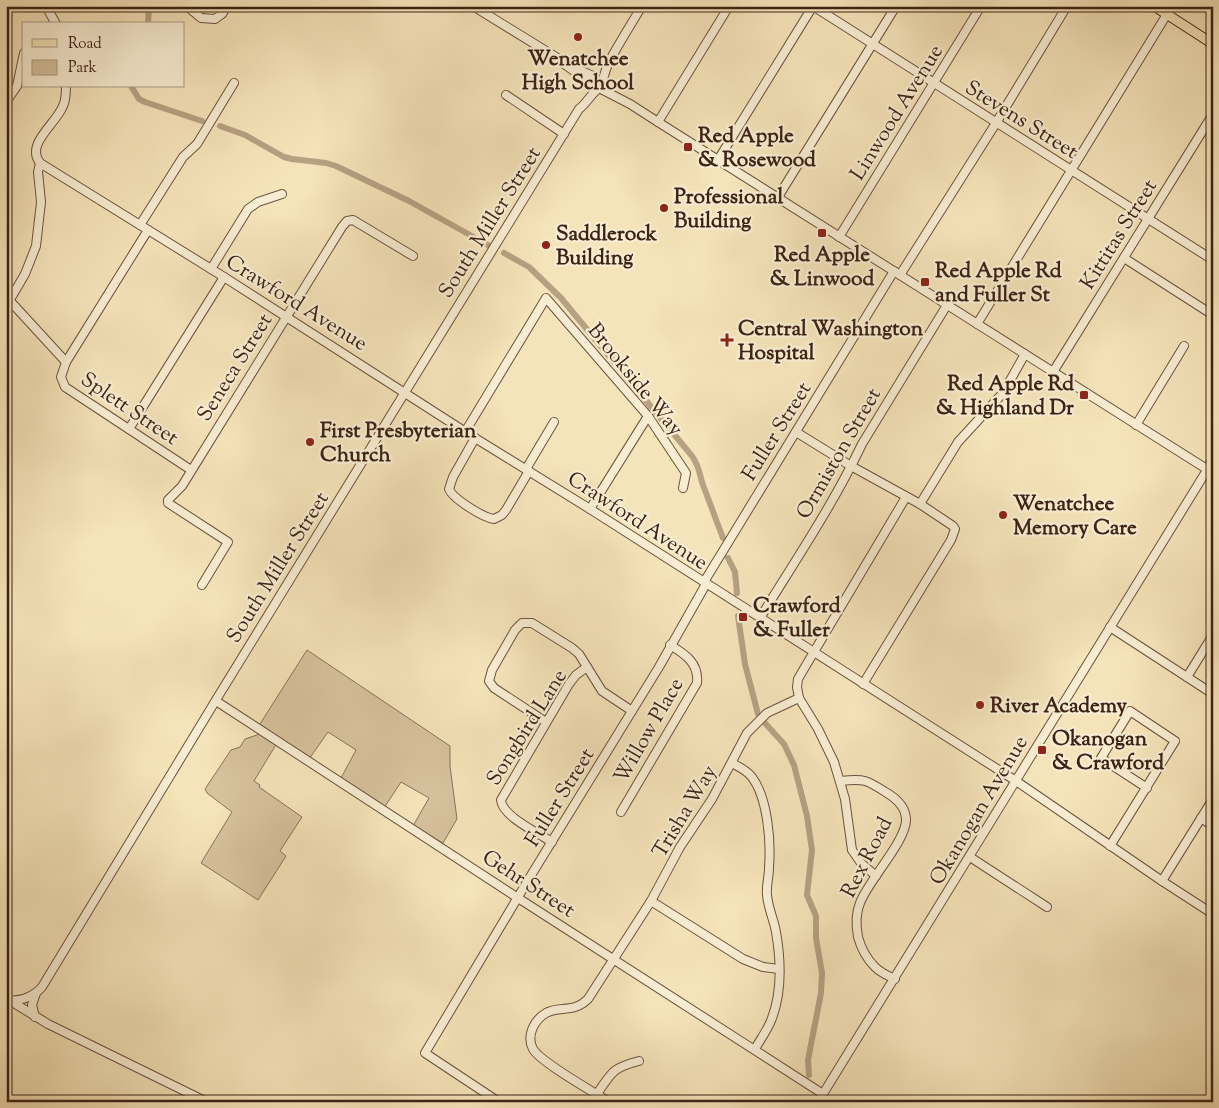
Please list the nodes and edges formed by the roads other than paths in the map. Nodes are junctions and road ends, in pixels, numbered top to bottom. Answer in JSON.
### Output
{"nodes":[{"id":1,"x":46,"y":6,"type":"edge"},
{"id":2,"x":227,"y":6,"type":"edge"},
{"id":3,"x":473,"y":6,"type":"edge"},
{"id":4,"x":642,"y":6,"type":"edge"},
{"id":5,"x":729,"y":6,"type":"edge"},
{"id":6,"x":813,"y":6,"type":"edge"},
{"id":7,"x":896,"y":6,"type":"edge"},
{"id":8,"x":981,"y":6,"type":"edge"},
{"id":9,"x":1067,"y":6,"type":"edge"},
{"id":10,"x":1154,"y":6,"type":"edge"},
{"id":11,"x":189,"y":8,"type":"dead end"},
{"id":12,"x":1169,"y":10,"type":"edge"},
{"id":13,"x":53,"y":22,"type":"edge"},
{"id":14,"x":872,"y":44,"type":"junction"},
{"id":15,"x":1213,"y":44,"type":"edge"},
{"id":16,"x":560,"y":60,"type":"junction"},
{"id":17,"x":609,"y":61,"type":"junction"},
{"id":18,"x":22,"y":64,"type":"edge"},
{"id":19,"x":594,"y":76,"type":"junction"},
{"id":20,"x":234,"y":83,"type":"dead end"},
{"id":21,"x":934,"y":84,"type":"junction"},
{"id":22,"x":589,"y":85,"type":"junction"},
{"id":23,"x":601,"y":85,"type":"junction"},
{"id":24,"x":66,"y":88,"type":"edge"},
{"id":25,"x":506,"y":96,"type":"dead end"},
{"id":26,"x":6,"y":102,"type":"edge"},
{"id":27,"x":579,"y":109,"type":"junction"},
{"id":28,"x":1213,"y":114,"type":"edge"},
{"id":29,"x":658,"y":122,"type":"junction"},
{"id":30,"x":996,"y":123,"type":"junction"},
{"id":31,"x":564,"y":134,"type":"junction"},
{"id":32,"x":718,"y":160,"type":"junction"},
{"id":33,"x":40,"y":164,"type":"junction"},
{"id":34,"x":1071,"y":171,"type":"junction"},
{"id":35,"x":282,"y":194,"type":"dead end"},
{"id":36,"x":778,"y":198,"type":"junction"},
{"id":37,"x":1148,"y":219,"type":"junction"},
{"id":38,"x":140,"y":225,"type":"junction"},
{"id":39,"x":148,"y":230,"type":"junction"},
{"id":40,"x":840,"y":236,"type":"junction"},
{"id":41,"x":413,"y":256,"type":"dead end"},
{"id":42,"x":1124,"y":258,"type":"junction"},
{"id":43,"x":1213,"y":260,"type":"edge"},
{"id":44,"x":211,"y":268,"type":"junction"},
{"id":45,"x":897,"y":273,"type":"junction"},
{"id":46,"x":224,"y":277,"type":"junction"},
{"id":47,"x":8,"y":302,"type":"edge"},
{"id":48,"x":947,"y":305,"type":"junction"},
{"id":49,"x":1213,"y":314,"type":"edge"},
{"id":50,"x":286,"y":316,"type":"junction"},
{"id":51,"x":977,"y":324,"type":"junction"},
{"id":52,"x":1184,"y":346,"type":"dead end"},
{"id":53,"x":1025,"y":354,"type":"junction"},
{"id":54,"x":66,"y":362,"type":"junction"},
{"id":55,"x":1053,"y":372,"type":"junction"},
{"id":56,"x":405,"y":392,"type":"junction"},
{"id":57,"x":648,"y":416,"type":"junction"},
{"id":58,"x":554,"y":422,"type":"dead end"},
{"id":59,"x":1136,"y":425,"type":"junction"},
{"id":60,"x":130,"y":429,"type":"junction"},
{"id":61,"x":465,"y":432,"type":"junction"},
{"id":62,"x":796,"y":432,"type":"junction"},
{"id":63,"x":475,"y":438,"type":"junction"},
{"id":64,"x":1213,"y":458,"type":"edge"},
{"id":65,"x":851,"y":466,"type":"junction"},
{"id":66,"x":191,"y":470,"type":"junction"},
{"id":67,"x":527,"y":470,"type":"junction"},
{"id":68,"x":1210,"y":472,"type":"edge"},
{"id":69,"x":683,"y":488,"type":"dead end"},
{"id":70,"x":906,"y":498,"type":"junction"},
{"id":71,"x":920,"y":504,"type":"junction"},
{"id":72,"x":590,"y":509,"type":"junction"},
{"id":73,"x":705,"y":583,"type":"junction"},
{"id":74,"x":202,"y":585,"type":"dead end"},
{"id":75,"x":760,"y":618,"type":"junction"},
{"id":76,"x":1110,"y":626,"type":"junction"},
{"id":77,"x":1213,"y":635,"type":"edge"},
{"id":78,"x":670,"y":645,"type":"junction"},
{"id":79,"x":813,"y":653,"type":"junction"},
{"id":80,"x":587,"y":666,"type":"junction"},
{"id":81,"x":1186,"y":677,"type":"junction"},
{"id":82,"x":863,"y":684,"type":"junction"},
{"id":83,"x":1213,"y":694,"type":"edge"},
{"id":84,"x":799,"y":698,"type":"junction"},
{"id":85,"x":216,"y":701,"type":"junction"},
{"id":86,"x":632,"y":711,"type":"junction"},
{"id":87,"x":546,"y":722,"type":"junction"},
{"id":88,"x":732,"y":763,"type":"junction"},
{"id":89,"x":841,"y":781,"type":"junction"},
{"id":90,"x":1016,"y":781,"type":"junction"},
{"id":91,"x":1147,"y":788,"type":"junction"},
{"id":92,"x":1213,"y":799,"type":"edge"},
{"id":93,"x":621,"y":812,"type":"dead end"},
{"id":94,"x":1201,"y":818,"type":"junction"},
{"id":95,"x":1213,"y":826,"type":"edge"},
{"id":96,"x":552,"y":842,"type":"junction"},
{"id":97,"x":1110,"y":846,"type":"junction"},
{"id":98,"x":970,"y":857,"type":"junction"},
{"id":99,"x":876,"y":876,"type":"junction"},
{"id":100,"x":1162,"y":881,"type":"junction"},
{"id":101,"x":518,"y":898,"type":"junction"},
{"id":102,"x":651,"y":901,"type":"junction"},
{"id":103,"x":1047,"y":907,"type":"dead end"},
{"id":104,"x":1213,"y":914,"type":"edge"},
{"id":105,"x":614,"y":959,"type":"junction"},
{"id":106,"x":779,"y":969,"type":"junction"},
{"id":107,"x":894,"y":979,"type":"junction"},
{"id":108,"x":36,"y":993,"type":"junction"},
{"id":109,"x":8,"y":1000,"type":"edge"},
{"id":110,"x":35,"y":1017,"type":"junction"},
{"id":111,"x":755,"y":1049,"type":"junction"},
{"id":112,"x":639,"y":1061,"type":"dead end"},
{"id":113,"x":597,"y":1094,"type":"junction"},
{"id":114,"x":823,"y":1094,"type":"junction"},
{"id":115,"x":207,"y":1102,"type":"edge"},
{"id":116,"x":499,"y":1102,"type":"edge"},
{"id":117,"x":609,"y":1102,"type":"edge"},
{"id":118,"x":818,"y":1102,"type":"edge"}],
"edges":[{"from":1,"to":13,"type":"street"},
{"from":2,"to":11,"type":"street"},
{"from":3,"to":16,"type":"street"},
{"from":4,"to":17,"type":"street","name":"South Miller Street"},
{"from":5,"to":29,"type":"street"},
{"from":6,"to":14,"type":"street","name":"Stevens Street"},
{"from":6,"to":32,"type":"street"},
{"from":7,"to":14,"type":"street"},
{"from":8,"to":21,"type":"street","name":"Linwood Avenue"},
{"from":9,"to":30,"type":"street","name":"Fuller Street"},
{"from":10,"to":12,"type":"main road"},
{"from":12,"to":15,"type":"main road"},
{"from":12,"to":34,"type":"street"},
{"from":14,"to":21,"type":"street","name":"Stevens Street"},
{"from":14,"to":36,"type":"street"},
{"from":16,"to":19,"type":"street"},
{"from":16,"to":22,"type":"street"},
{"from":17,"to":19,"type":"street","name":"South Miller Street"},
{"from":17,"to":23,"type":"street","name":"South Miller Street"},
{"from":18,"to":26,"type":"street"},
{"from":19,"to":22,"type":"street"},
{"from":19,"to":23,"type":"street"},
{"from":20,"to":38,"type":"street"},
{"from":21,"to":30,"type":"street","name":"Stevens Street"},
{"from":21,"to":40,"type":"street","name":"Linwood Avenue"},
{"from":22,"to":23,"type":"street"},
{"from":22,"to":27,"type":"street","name":"South Miller Street"},
{"from":23,"to":27,"type":"street","name":"South Miller Street"},
{"from":23,"to":29,"type":"street"},
{"from":24,"to":33,"type":"street"},
{"from":25,"to":31,"type":"street"},
{"from":27,"to":31,"type":"street","name":"South Miller Street"},
{"from":28,"to":37,"type":"street","name":"Kittitas Street"},
{"from":29,"to":32,"type":"street"},
{"from":30,"to":34,"type":"street","name":"Stevens Street"},
{"from":30,"to":45,"type":"street","name":"Fuller Street"},
{"from":31,"to":56,"type":"street","name":"South Miller Street"},
{"from":32,"to":36,"type":"street"},
{"from":33,"to":38,"type":"street","name":"Crawford Avenue"},
{"from":33,"to":47,"type":"street"},
{"from":34,"to":37,"type":"street","name":"Stevens Street"},
{"from":34,"to":51,"type":"street"},
{"from":35,"to":44,"type":"street"},
{"from":36,"to":40,"type":"street"},
{"from":37,"to":42,"type":"street","name":"Kittitas Street"},
{"from":37,"to":43,"type":"street","name":"Stevens Street"},
{"from":38,"to":39,"type":"street","name":"Crawford Avenue"},
{"from":39,"to":44,"type":"street","name":"Crawford Avenue"},
{"from":39,"to":54,"type":"street"},
{"from":40,"to":45,"type":"street"},
{"from":41,"to":50,"type":"street","name":"Seneca Street"},
{"from":42,"to":49,"type":"street"},
{"from":42,"to":55,"type":"street","name":"Kittitas Street"},
{"from":44,"to":46,"type":"street","name":"Crawford Avenue"},
{"from":45,"to":48,"type":"street"},
{"from":45,"to":62,"type":"street","name":"Fuller Street"},
{"from":46,"to":50,"type":"street","name":"Crawford Avenue"},
{"from":46,"to":60,"type":"street"},
{"from":47,"to":54,"type":"street","name":"Splett Street"},
{"from":48,"to":51,"type":"street"},
{"from":48,"to":65,"type":"street","name":"Ormiston Street"},
{"from":50,"to":56,"type":"street","name":"Crawford Avenue"},
{"from":50,"to":66,"type":"street","name":"Seneca Street"},
{"from":51,"to":53,"type":"street"},
{"from":52,"to":59,"type":"street"},
{"from":53,"to":55,"type":"street"},
{"from":53,"to":71,"type":"street"},
{"from":54,"to":60,"type":"street","name":"Splett Street"},
{"from":55,"to":59,"type":"street"},
{"from":56,"to":61,"type":"street","name":"Crawford Avenue"},
{"from":56,"to":85,"type":"street","name":"South Miller Street"},
{"from":57,"to":61,"type":"street","name":"Brookside Way"},
{"from":57,"to":69,"type":"street","name":"Brookside Way"},
{"from":57,"to":72,"type":"street"},
{"from":58,"to":67,"type":"street"},
{"from":59,"to":68,"type":"street"},
{"from":60,"to":66,"type":"street","name":"Splett Street"},
{"from":61,"to":63,"type":"street","name":"Crawford Avenue"},
{"from":62,"to":65,"type":"street"},
{"from":62,"to":73,"type":"street","name":"Fuller Street"},
{"from":63,"to":67,"type":"street","name":"Crawford Avenue"},
{"from":63,"to":67,"type":"street"},
{"from":64,"to":68,"type":"street","name":"Okanogan Avenue"},
{"from":65,"to":70,"type":"street"},
{"from":65,"to":75,"type":"street","name":"Ormiston Street"},
{"from":66,"to":74,"type":"street","name":"Seneca Street"},
{"from":67,"to":72,"type":"street","name":"Crawford Avenue"},
{"from":68,"to":76,"type":"street","name":"Okanogan Avenue"},
{"from":70,"to":71,"type":"street"},
{"from":70,"to":79,"type":"street"},
{"from":71,"to":82,"type":"street"},
{"from":72,"to":73,"type":"street","name":"Crawford Avenue"},
{"from":73,"to":75,"type":"street","name":"Crawford Avenue"},
{"from":73,"to":78,"type":"street","name":"Fuller Street"},
{"from":75,"to":79,"type":"street","name":"Crawford Avenue"},
{"from":76,"to":81,"type":"street"},
{"from":76,"to":90,"type":"street","name":"Okanogan Avenue"},
{"from":77,"to":81,"type":"street"},
{"from":78,"to":86,"type":"street","name":"Fuller Street"},
{"from":78,"to":93,"type":"street","name":"Willow Place"},
{"from":79,"to":82,"type":"street","name":"Crawford Avenue"},
{"from":79,"to":84,"type":"street"},
{"from":80,"to":86,"type":"street"},
{"from":80,"to":87,"type":"street","name":"Songbird Lane"},
{"from":80,"to":87,"type":"street"},
{"from":81,"to":83,"type":"street"},
{"from":82,"to":90,"type":"street","name":"Crawford Avenue"},
{"from":84,"to":88,"type":"street","name":"Trisha Way"},
{"from":84,"to":89,"type":"street"},
{"from":85,"to":101,"type":"street","name":"Gehr Street"},
{"from":85,"to":108,"type":"street","name":"South Miller Street"},
{"from":86,"to":96,"type":"street","name":"Fuller Street"},
{"from":87,"to":96,"type":"street","name":"Songbird Lane"},
{"from":88,"to":102,"type":"street","name":"Trisha Way"},
{"from":88,"to":106,"type":"street"},
{"from":89,"to":99,"type":"street"},
{"from":89,"to":99,"type":"street","name":"Rex Road"},
{"from":90,"to":97,"type":"street","name":"Crawford Avenue"},
{"from":90,"to":98,"type":"street","name":"Okanogan Avenue"},
{"from":91,"to":91,"type":"street"},
{"from":91,"to":97,"type":"street"},
{"from":92,"to":94,"type":"street"},
{"from":94,"to":95,"type":"street"},
{"from":94,"to":100,"type":"street"},
{"from":96,"to":101,"type":"street","name":"Fuller Street"},
{"from":97,"to":100,"type":"street","name":"Crawford Avenue"},
{"from":98,"to":103,"type":"street"},
{"from":98,"to":107,"type":"street","name":"Okanogan Avenue"},
{"from":99,"to":107,"type":"street","name":"Rex Road"},
{"from":100,"to":104,"type":"street","name":"Crawford Avenue"},
{"from":101,"to":105,"type":"street","name":"Gehr Street"},
{"from":101,"to":116,"type":"street","name":"Fuller Street"},
{"from":102,"to":105,"type":"street","name":"Trisha Way"},
{"from":102,"to":106,"type":"street"},
{"from":105,"to":111,"type":"street","name":"Gehr Street"},
{"from":105,"to":113,"type":"street","name":"Trisha Way"},
{"from":106,"to":111,"type":"street"},
{"from":107,"to":114,"type":"street","name":"Okanogan Avenue"},
{"from":108,"to":109,"type":"street"},
{"from":108,"to":110,"type":"street"},
{"from":109,"to":110,"type":"street"},
{"from":110,"to":115,"type":"street"},
{"from":111,"to":114,"type":"street","name":"Gehr Street"},
{"from":112,"to":113,"type":"street"},
{"from":113,"to":117,"type":"street","name":"Trisha Way"},
{"from":114,"to":118,"type":"street","name":"Okanogan Avenue"}]}
